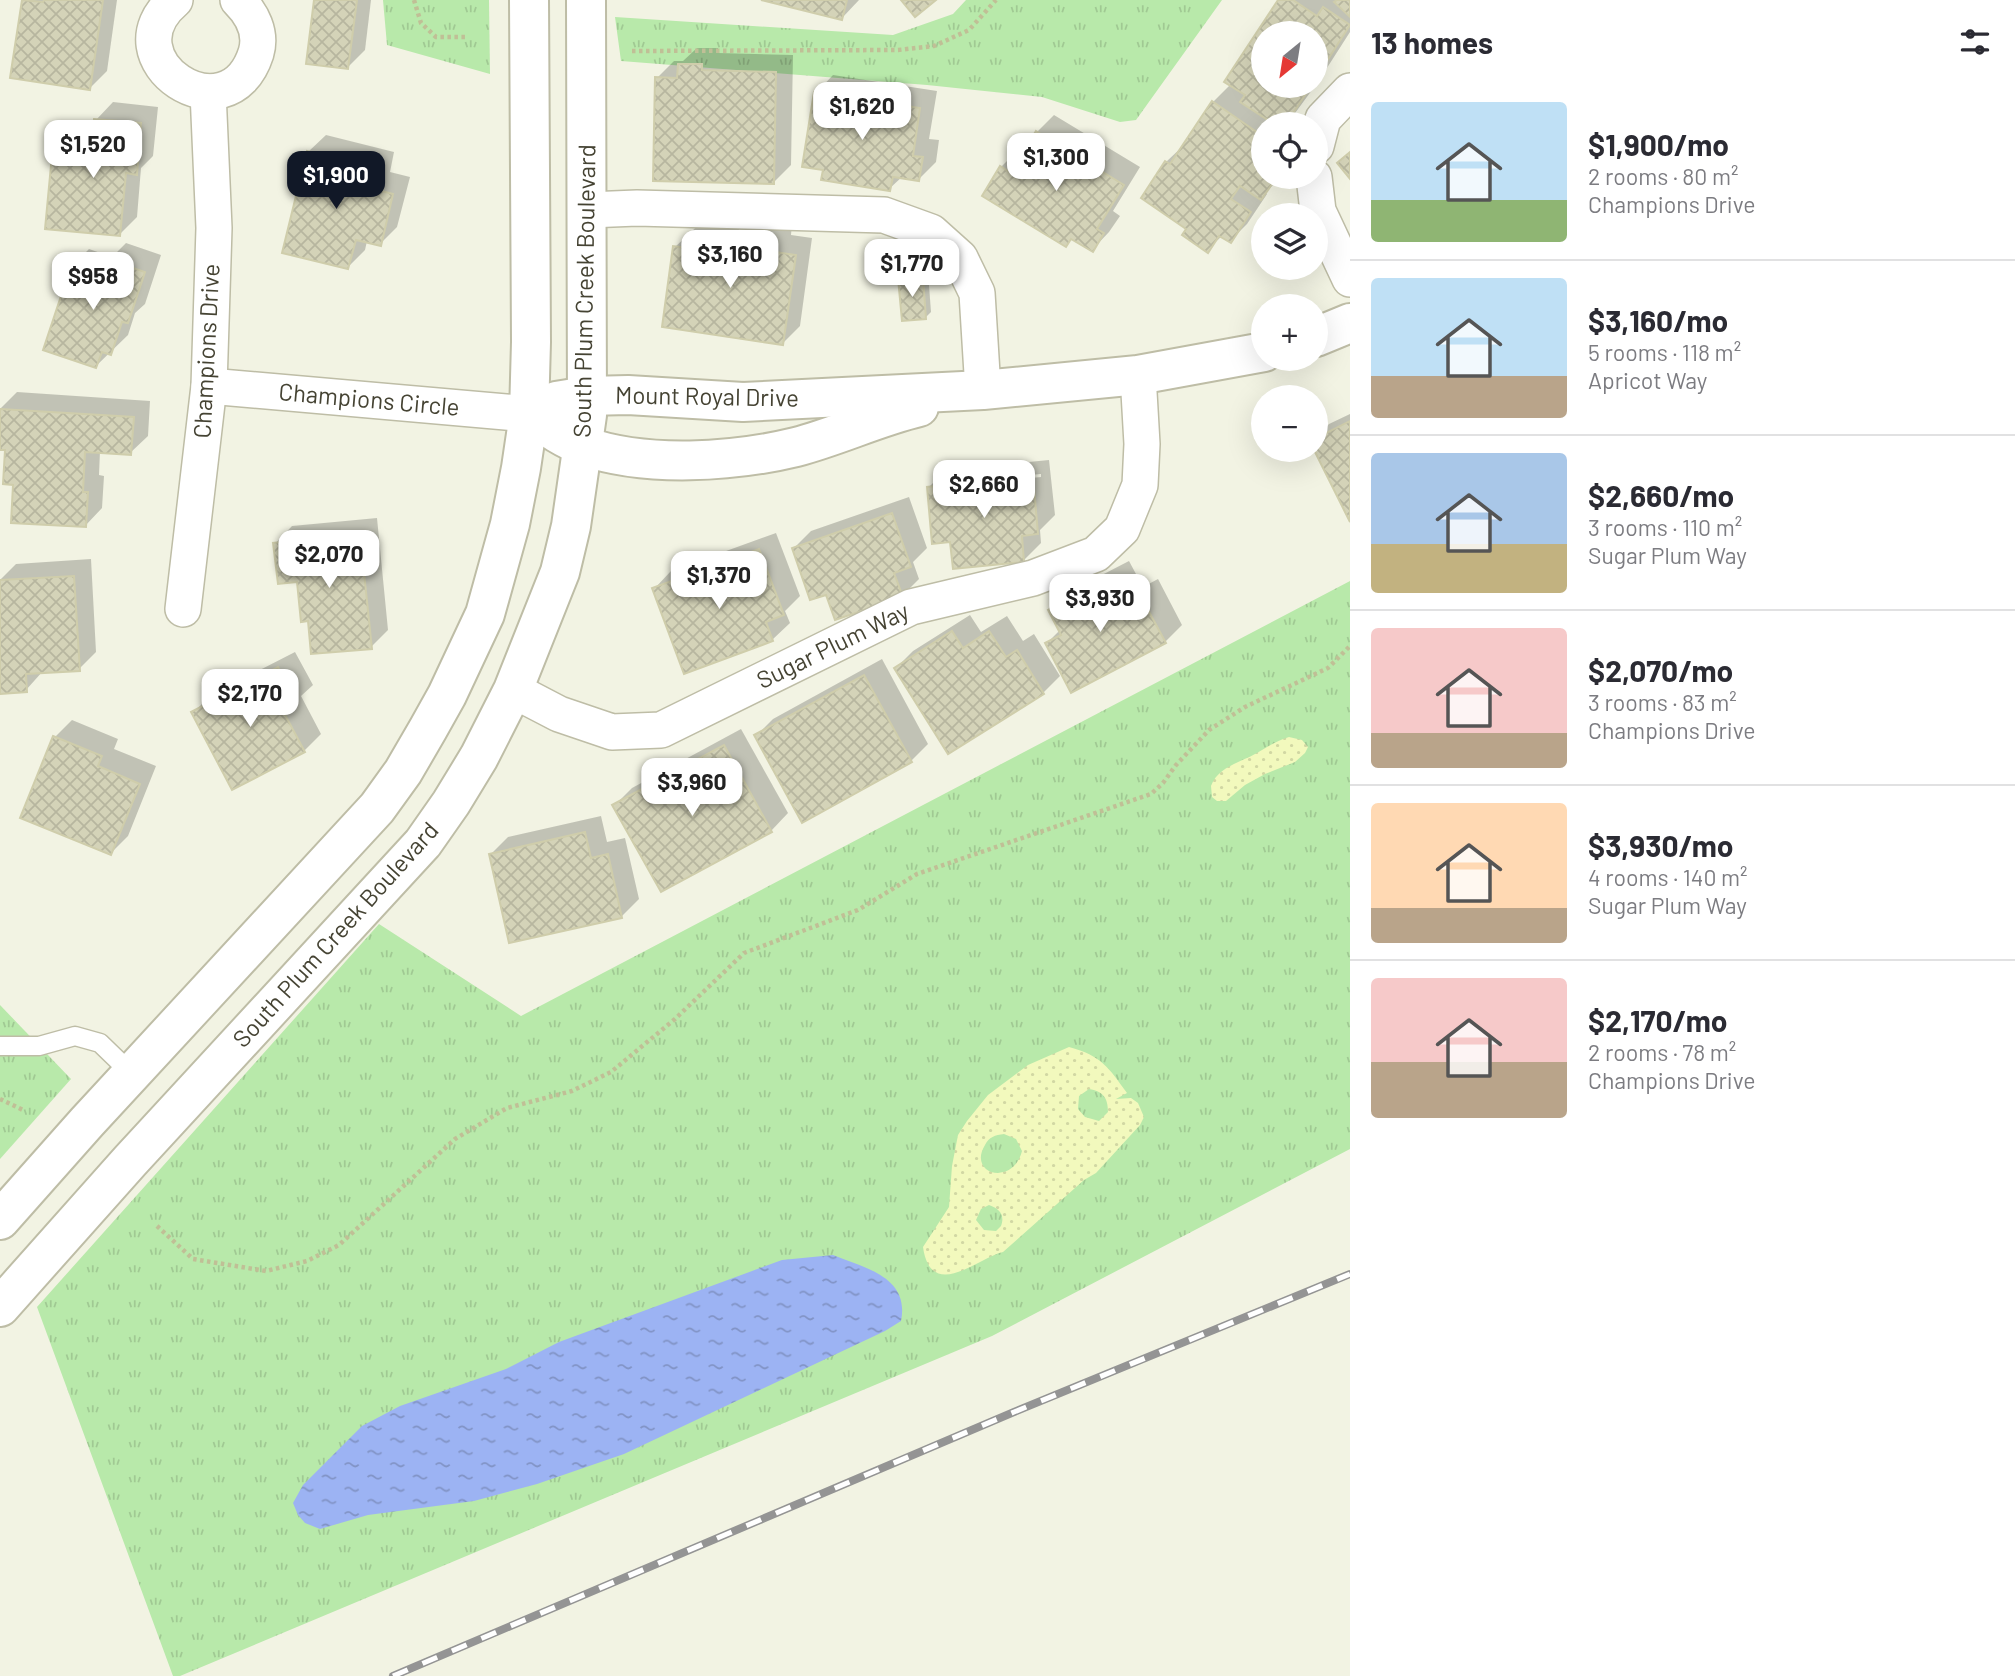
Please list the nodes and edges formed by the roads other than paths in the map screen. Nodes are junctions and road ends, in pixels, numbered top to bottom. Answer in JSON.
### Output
{"nodes":[{"id":1,"x":175,"y":0,"type":"edge"},
{"id":2,"x":238,"y":0,"type":"edge"},
{"id":3,"x":529,"y":0,"type":"edge"},
{"id":4,"x":586,"y":0,"type":"edge"},
{"id":5,"x":1350,"y":91,"type":"edge"},
{"id":6,"x":208,"y":92,"type":"junction"},
{"id":7,"x":1328,"y":115,"type":"edge"},
{"id":8,"x":1315,"y":189,"type":"edge"},
{"id":9,"x":588,"y":210,"type":"junction"},
{"id":10,"x":1350,"y":279,"type":"edge"},
{"id":11,"x":1350,"y":323,"type":"edge"},
{"id":12,"x":1328,"y":332,"type":"edge"},
{"id":13,"x":1251,"y":354,"type":"edge"},
{"id":14,"x":1138,"y":375,"type":"junction"},
{"id":15,"x":209,"y":386,"type":"junction"},
{"id":16,"x":983,"y":390,"type":"junction"},
{"id":17,"x":587,"y":396,"type":"junction"},
{"id":18,"x":529,"y":414,"type":"junction"},
{"id":19,"x":584,"y":446,"type":"junction"},
{"id":20,"x":183,"y":609,"type":"dead end"},
{"id":21,"x":513,"y":691,"type":"junction"},
{"id":22,"x":0,"y":1046,"type":"edge"},
{"id":23,"x":132,"y":1074,"type":"junction"},
{"id":24,"x":0,"y":1220,"type":"edge"},
{"id":25,"x":0,"y":1307,"type":"edge"}],
"edges":[{"from":1,"to":6,"type":"street"},
{"from":2,"to":6,"type":"street"},
{"from":3,"to":18,"type":"street"},
{"from":4,"to":9,"type":"street","name":"South Plum Creek Boulevard"},
{"from":5,"to":7,"type":"street"},
{"from":6,"to":15,"type":"street","name":"Champions Drive"},
{"from":8,"to":10,"type":"street"},
{"from":9,"to":16,"type":"street"},
{"from":9,"to":17,"type":"street","name":"South Plum Creek Boulevard"},
{"from":11,"to":12,"type":"street"},
{"from":13,"to":14,"type":"street","name":"Mount Royal Drive"},
{"from":14,"to":16,"type":"street","name":"Mount Royal Drive"},
{"from":14,"to":21,"type":"street","name":"Sugar Plum Way"},
{"from":15,"to":18,"type":"street","name":"Champions Circle"},
{"from":15,"to":20,"type":"street","name":"Champions Drive"},
{"from":16,"to":17,"type":"street","name":"Mount Royal Drive"},
{"from":16,"to":19,"type":"street","name":"Mount Royal Drive"},
{"from":17,"to":18,"type":"street","name":"Mount Royal Drive"},
{"from":17,"to":19,"type":"street","name":"South Plum Creek Boulevard"},
{"from":18,"to":19,"type":"street","name":"Mount Royal Drive"},
{"from":18,"to":23,"type":"street"},
{"from":19,"to":21,"type":"street","name":"South Plum Creek Boulevard"},
{"from":21,"to":25,"type":"street","name":"South Plum Creek Boulevard"},
{"from":22,"to":23,"type":"lane"},
{"from":23,"to":24,"type":"street"}]}
